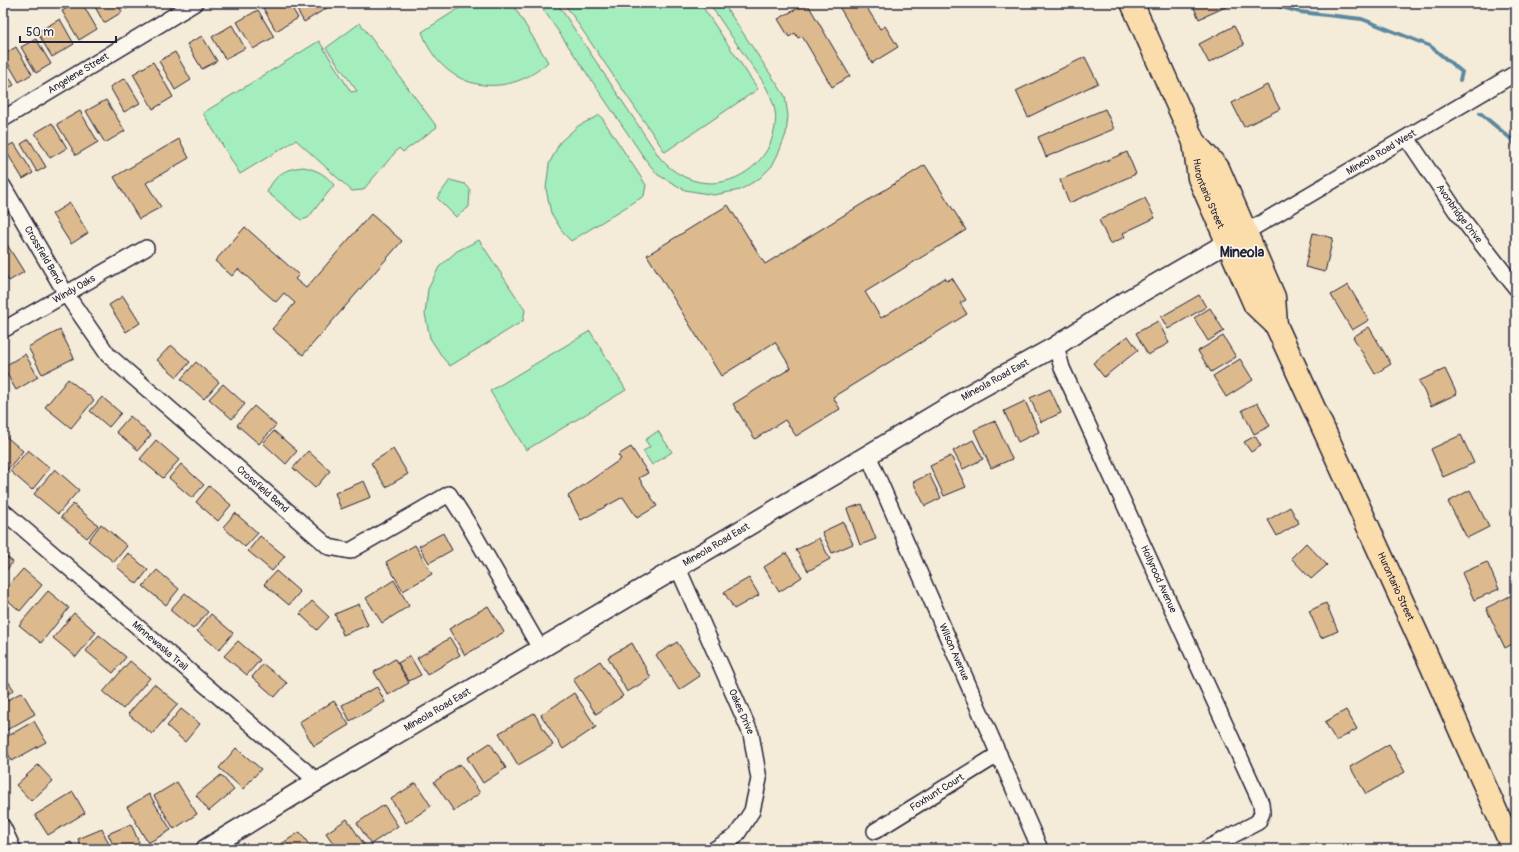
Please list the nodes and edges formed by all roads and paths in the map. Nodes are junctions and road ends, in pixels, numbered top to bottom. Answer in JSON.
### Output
{"nodes":[{"id":1,"x":195,"y":3,"type":"edge"},
{"id":2,"x":1132,"y":3,"type":"edge"},
{"id":3,"x":1516,"y":72,"type":"edge"},
{"id":4,"x":3,"y":118,"type":"edge"},
{"id":5,"x":1407,"y":138,"type":"junction"},
{"id":6,"x":3,"y":186,"type":"edge"},
{"id":7,"x":1237,"y":238,"type":"junction"},
{"id":8,"x":146,"y":248,"type":"dead end"},
{"id":9,"x":1516,"y":288,"type":"edge"},
{"id":10,"x":66,"y":294,"type":"junction"},
{"id":11,"x":3,"y":330,"type":"edge"},
{"id":12,"x":1056,"y":346,"type":"junction"},
{"id":13,"x":868,"y":455,"type":"junction"},
{"id":14,"x":3,"y":511,"type":"edge"},
{"id":15,"x":678,"y":568,"type":"junction"},
{"id":16,"x":541,"y":650,"type":"junction"},
{"id":17,"x":999,"y":754,"type":"junction"},
{"id":18,"x":317,"y":781,"type":"junction"},
{"id":19,"x":3,"y":827,"type":"edge"},
{"id":20,"x":875,"y":831,"type":"dead end"},
{"id":21,"x":214,"y":847,"type":"edge"},
{"id":22,"x":14,"y":849,"type":"edge"},
{"id":23,"x":715,"y":849,"type":"edge"},
{"id":24,"x":1040,"y":849,"type":"edge"},
{"id":25,"x":1206,"y":849,"type":"edge"},
{"id":26,"x":1513,"y":849,"type":"edge"}],
"edges":[{"from":1,"to":4,"type":"street","name":"Angelene Street"},
{"from":2,"to":7,"type":"main road","name":"Hurontario Street"},
{"from":3,"to":5,"type":"street","name":"Mineola Road West"},
{"from":5,"to":7,"type":"street","name":"Mineola Road West"},
{"from":5,"to":9,"type":"street","name":"Avonbridge Drive"},
{"from":6,"to":10,"type":"street","name":"Crossfield Bend"},
{"from":7,"to":12,"type":"street","name":"Mineola Road East"},
{"from":7,"to":26,"type":"main road","name":"Hurontario Street"},
{"from":8,"to":10,"type":"street","name":"Windy Oaks"},
{"from":10,"to":11,"type":"street","name":"Windy Oaks"},
{"from":10,"to":16,"type":"street","name":"Crossfield Bend"},
{"from":12,"to":13,"type":"street","name":"Mineola Road East"},
{"from":12,"to":25,"type":"street","name":"Hollyrood Avenue"},
{"from":13,"to":15,"type":"street","name":"Mineola Road East"},
{"from":13,"to":17,"type":"street","name":"Wilson Avenue"},
{"from":14,"to":18,"type":"street","name":"Minnewaska Trail"},
{"from":15,"to":16,"type":"street","name":"Mineola Road East"},
{"from":15,"to":23,"type":"street","name":"Oakes Drive"},
{"from":16,"to":18,"type":"street","name":"Mineola Road East"},
{"from":17,"to":20,"type":"street","name":"Foxhunt Court"},
{"from":17,"to":24,"type":"street","name":"Wilson Avenue"},
{"from":18,"to":21,"type":"street","name":"Mineola Road East"},
{"from":19,"to":22,"type":"street"}]}
